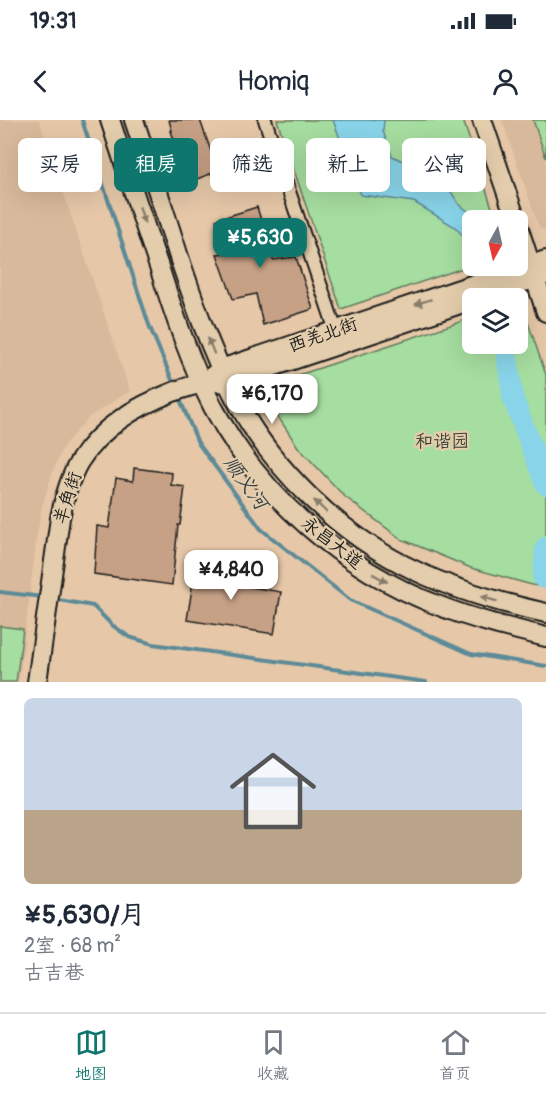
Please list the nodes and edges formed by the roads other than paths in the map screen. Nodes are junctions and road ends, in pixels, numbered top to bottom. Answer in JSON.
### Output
{"nodes":[{"id":1,"x":110,"y":120,"type":"edge"},
{"id":2,"x":134,"y":120,"type":"edge"},
{"id":3,"x":265,"y":120,"type":"edge"},
{"id":4,"x":482,"y":120,"type":"edge"},
{"id":5,"x":513,"y":210,"type":"edge"},
{"id":6,"x":528,"y":247,"type":"edge"},
{"id":7,"x":539,"y":270,"type":"edge"},
{"id":8,"x":491,"y":288,"type":"edge"},
{"id":9,"x":462,"y":298,"type":"edge"},
{"id":10,"x":462,"y":299,"type":"edge"},
{"id":11,"x":546,"y":312,"type":"edge"},
{"id":12,"x":336,"y":331,"type":"junction"},
{"id":13,"x":224,"y":376,"type":"junction"},
{"id":14,"x":202,"y":383,"type":"junction"},
{"id":15,"x":546,"y":613,"type":"edge"},
{"id":16,"x":546,"y":637,"type":"edge"},
{"id":17,"x":37,"y":682,"type":"edge"}],
"edges":[{"from":1,"to":14,"type":"main road","name":"永昌大道","one_way":true},
{"from":13,"to":2,"type":"main road","name":"永昌大道","one_way":true},
{"from":3,"to":12,"type":"street"},
{"from":4,"to":5,"type":"main road"},
{"from":6,"to":7,"type":"main road"},
{"from":7,"to":8,"type":"main road","name":"西羌北街"},
{"from":7,"to":11,"type":"main road"},
{"from":9,"to":12,"type":"main road","name":"西羌北街","one_way":true},
{"from":10,"to":13,"type":"main road","name":"西羌北街"},
{"from":12,"to":13,"type":"main road","name":"西羌北街"},
{"from":13,"to":14,"type":"main road","name":"西羌北街"},
{"from":15,"to":13,"type":"main road","name":"永昌大道","one_way":true},
{"from":14,"to":16,"type":"main road","name":"永昌大道","one_way":true},
{"from":14,"to":17,"type":"main road","name":"羊角街"}]}
